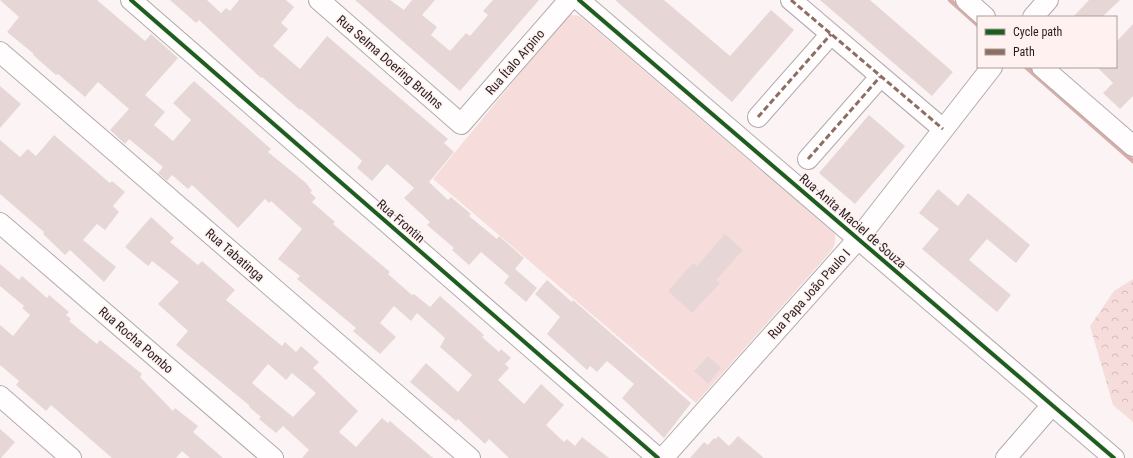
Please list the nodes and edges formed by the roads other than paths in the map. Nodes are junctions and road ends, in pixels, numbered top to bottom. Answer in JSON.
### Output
{"nodes":[{"id":1,"x":131,"y":0,"type":"edge"},
{"id":2,"x":569,"y":0,"type":"edge"},
{"id":3,"x":579,"y":0,"type":"edge"},
{"id":4,"x":791,"y":0,"type":"edge"},
{"id":5,"x":966,"y":0,"type":"edge"},
{"id":6,"x":1048,"y":0,"type":"edge"},
{"id":7,"x":325,"y":2,"type":"edge"},
{"id":8,"x":984,"y":16,"type":"edge"},
{"id":9,"x":1034,"y":16,"type":"edge"},
{"id":10,"x":831,"y":34,"type":"junction"},
{"id":11,"x":0,"y":52,"type":"edge"},
{"id":12,"x":991,"y":68,"type":"edge"},
{"id":13,"x":1043,"y":68,"type":"edge"},
{"id":14,"x":880,"y":77,"type":"junction"},
{"id":15,"x":758,"y":117,"type":"dead end"},
{"id":16,"x":461,"y":124,"type":"joint"},
{"id":17,"x":943,"y":129,"type":"junction"},
{"id":18,"x":1133,"y":146,"type":"edge"},
{"id":19,"x":808,"y":160,"type":"dead end"},
{"id":20,"x":0,"y":223,"type":"edge"},
{"id":21,"x":858,"y":239,"type":"junction"},
{"id":22,"x":0,"y":396,"type":"edge"},
{"id":23,"x":1052,"y":405,"type":"junction"},
{"id":24,"x":71,"y":458,"type":"edge"},
{"id":25,"x":273,"y":458,"type":"edge"},
{"id":26,"x":470,"y":458,"type":"edge"},
{"id":27,"x":658,"y":458,"type":"edge"},
{"id":28,"x":663,"y":458,"type":"edge"},
{"id":29,"x":1006,"y":458,"type":"edge"},
{"id":30,"x":1114,"y":458,"type":"edge"}],
"edges":[{"from":1,"to":27,"type":"street","name":"Rua Frontin"},
{"from":2,"to":16,"type":"street","name":"Rua Ítalo Arpino"},
{"from":3,"to":21,"type":"street","name":"Rua Anita Maciel de Souza"},
{"from":4,"to":10,"type":"street"},
{"from":5,"to":8,"type":"street"},
{"from":6,"to":9,"type":"street"},
{"from":7,"to":16,"type":"street","name":"Rua Selma Doering Bruhns"},
{"from":10,"to":14,"type":"street"},
{"from":10,"to":15,"type":"street"},
{"from":11,"to":26,"type":"street","name":"Rua Tabatinga"},
{"from":12,"to":17,"type":"street","name":"Rua Papa João Paulo I"},
{"from":13,"to":18,"type":"street"},
{"from":14,"to":17,"type":"street"},
{"from":14,"to":19,"type":"street"},
{"from":17,"to":21,"type":"street","name":"Rua Papa João Paulo I"},
{"from":20,"to":25,"type":"street","name":"Rua Rocha Pombo"},
{"from":21,"to":23,"type":"street","name":"Rua Anita Maciel de Souza"},
{"from":21,"to":28,"type":"street","name":"Rua Papa João Paulo I"},
{"from":22,"to":24,"type":"street"},
{"from":23,"to":29,"type":"street"},
{"from":23,"to":30,"type":"street","name":"Rua Anita Maciel de Souza"}]}
